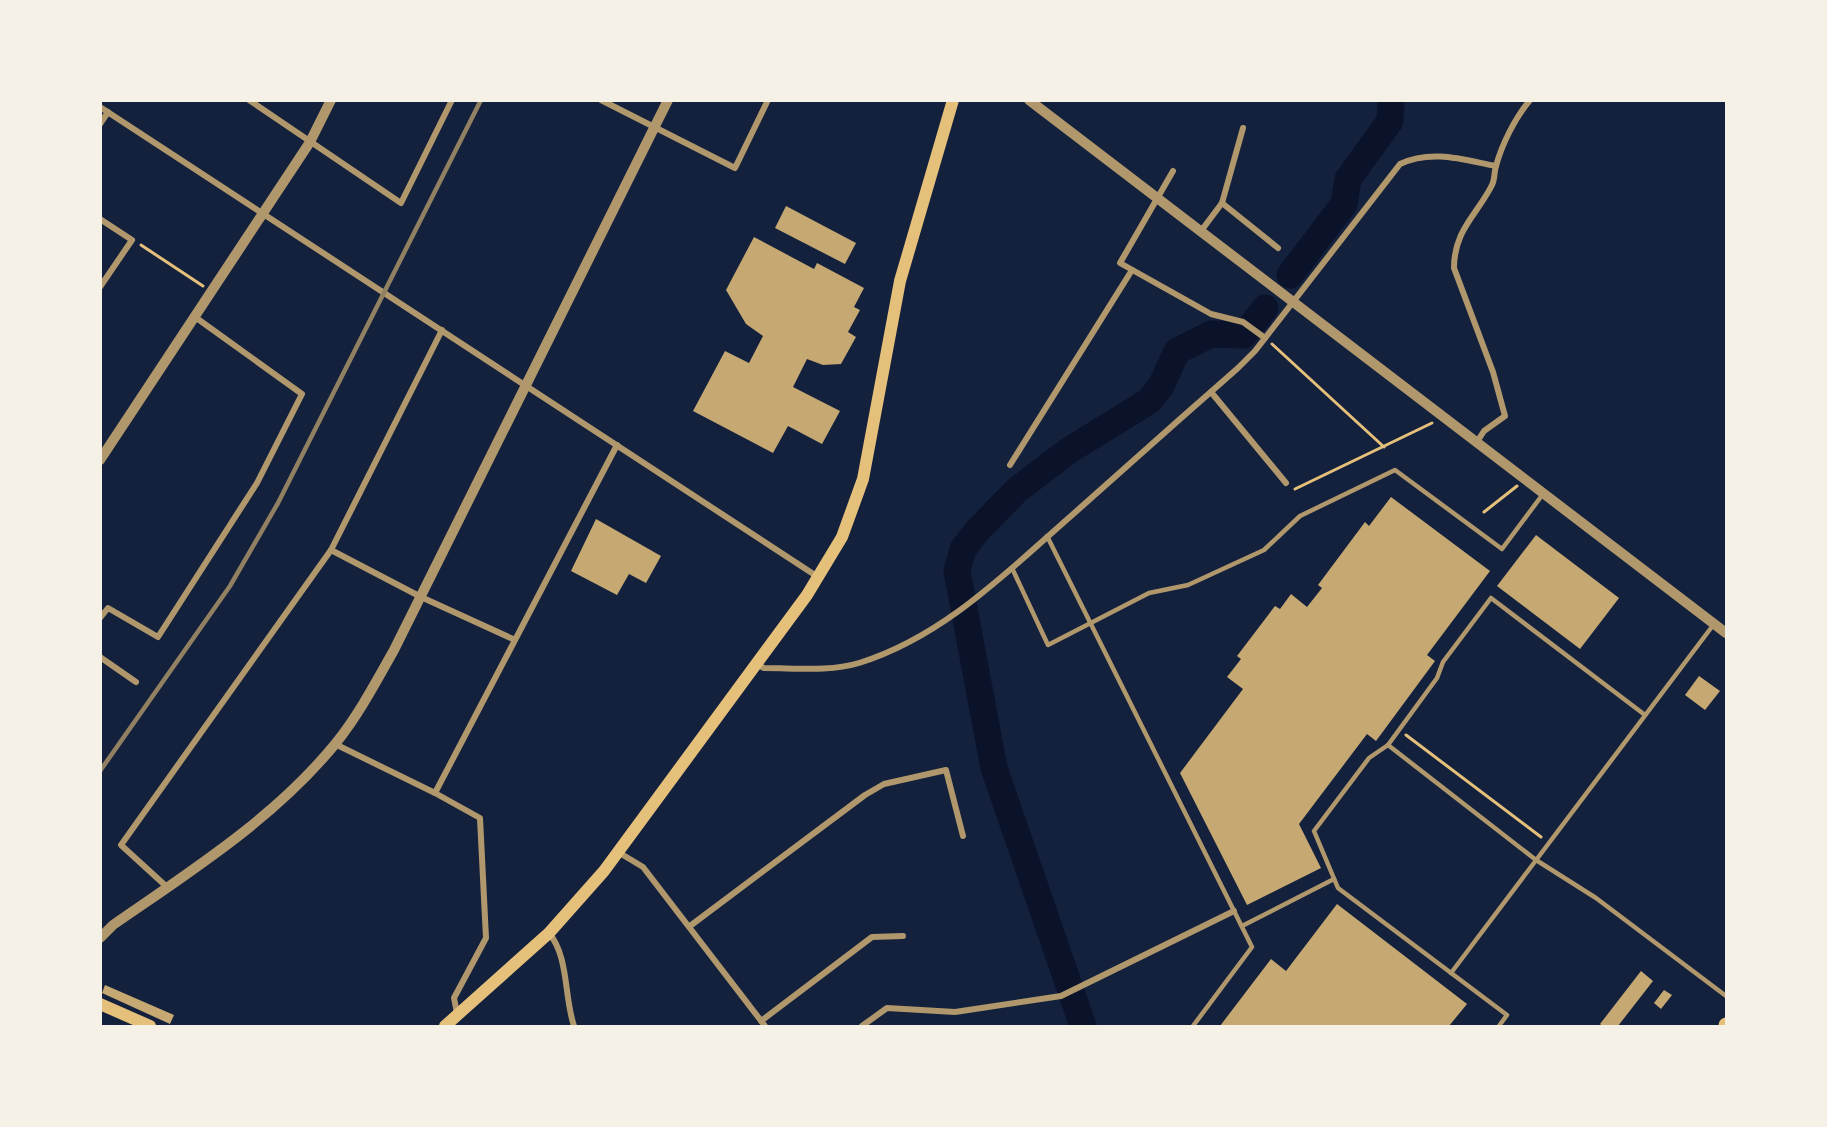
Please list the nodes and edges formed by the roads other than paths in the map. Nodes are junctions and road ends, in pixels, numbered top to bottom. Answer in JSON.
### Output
{"nodes":[{"id":1,"x":249,"y":100,"type":"edge"},
{"id":2,"x":331,"y":100,"type":"edge"},
{"id":3,"x":452,"y":100,"type":"edge"},
{"id":4,"x":601,"y":100,"type":"edge"},
{"id":5,"x":668,"y":100,"type":"edge"},
{"id":6,"x":768,"y":100,"type":"edge"},
{"id":7,"x":954,"y":100,"type":"edge"},
{"id":8,"x":1029,"y":100,"type":"edge"},
{"id":9,"x":1530,"y":100,"type":"edge"},
{"id":10,"x":100,"y":107,"type":"edge"},
{"id":11,"x":108,"y":112,"type":"junction"},
{"id":12,"x":100,"y":124,"type":"edge"},
{"id":13,"x":655,"y":128,"type":"junction"},
{"id":14,"x":1243,"y":128,"type":"dead end"},
{"id":15,"x":310,"y":142,"type":"junction"},
{"id":16,"x":1496,"y":166,"type":"junction"},
{"id":17,"x":1173,"y":171,"type":"dead end"},
{"id":18,"x":1158,"y":197,"type":"junction"},
{"id":19,"x":1222,"y":203,"type":"junction"},
{"id":20,"x":263,"y":213,"type":"junction"},
{"id":21,"x":100,"y":219,"type":"edge"},
{"id":22,"x":1201,"y":231,"type":"junction"},
{"id":23,"x":1278,"y":248,"type":"dead end"},
{"id":24,"x":1132,"y":270,"type":"junction"},
{"id":25,"x":100,"y":287,"type":"edge"},
{"id":26,"x":1293,"y":301,"type":"junction"},
{"id":27,"x":195,"y":317,"type":"junction"},
{"id":28,"x":442,"y":330,"type":"junction"},
{"id":29,"x":1265,"y":338,"type":"junction"},
{"id":30,"x":526,"y":385,"type":"junction"},
{"id":31,"x":1211,"y":392,"type":"junction"},
{"id":32,"x":1477,"y":442,"type":"junction"},
{"id":33,"x":616,"y":445,"type":"junction"},
{"id":34,"x":100,"y":460,"type":"edge"},
{"id":35,"x":1010,"y":465,"type":"dead end"},
{"id":36,"x":1286,"y":483,"type":"dead end"},
{"id":37,"x":1544,"y":493,"type":"junction"},
{"id":38,"x":1047,"y":537,"type":"junction"},
{"id":39,"x":331,"y":550,"type":"junction"},
{"id":40,"x":1012,"y":568,"type":"junction"},
{"id":41,"x":819,"y":577,"type":"junction"},
{"id":42,"x":421,"y":597,"type":"junction"},
{"id":43,"x":100,"y":618,"type":"edge"},
{"id":44,"x":1091,"y":623,"type":"junction"},
{"id":45,"x":1714,"y":624,"type":"junction"},
{"id":46,"x":1726,"y":633,"type":"edge"},
{"id":47,"x":513,"y":639,"type":"junction"},
{"id":48,"x":100,"y":657,"type":"edge"},
{"id":49,"x":756,"y":664,"type":"junction"},
{"id":50,"x":136,"y":682,"type":"dead end"},
{"id":51,"x":1645,"y":715,"type":"junction"},
{"id":52,"x":334,"y":744,"type":"junction"},
{"id":53,"x":1388,"y":745,"type":"junction"},
{"id":54,"x":435,"y":793,"type":"junction"},
{"id":55,"x":963,"y":836,"type":"dead end"},
{"id":56,"x":618,"y":852,"type":"junction"},
{"id":57,"x":1536,"y":860,"type":"junction"},
{"id":58,"x":1334,"y":879,"type":"junction"},
{"id":59,"x":167,"y":887,"type":"junction"},
{"id":60,"x":1234,"y":911,"type":"junction"},
{"id":61,"x":690,"y":926,"type":"junction"},
{"id":62,"x":1242,"y":926,"type":"junction"},
{"id":63,"x":549,"y":933,"type":"junction"},
{"id":64,"x":903,"y":936,"type":"dead end"},
{"id":65,"x":100,"y":938,"type":"edge"},
{"id":66,"x":1451,"y":973,"type":"junction"},
{"id":67,"x":1726,"y":996,"type":"edge"},
{"id":68,"x":100,"y":1004,"type":"edge"},
{"id":69,"x":457,"y":1013,"type":"junction"},
{"id":70,"x":763,"y":1024,"type":"edge"},
{"id":71,"x":150,"y":1026,"type":"edge"},
{"id":72,"x":445,"y":1026,"type":"edge"},
{"id":73,"x":574,"y":1026,"type":"edge"},
{"id":74,"x":862,"y":1026,"type":"edge"},
{"id":75,"x":1193,"y":1026,"type":"edge"},
{"id":76,"x":1499,"y":1026,"type":"edge"}],
"edges":[{"from":1,"to":15,"type":"street"},
{"from":2,"to":15,"type":"street"},
{"from":3,"to":15,"type":"street"},
{"from":4,"to":13,"type":"street"},
{"from":5,"to":13,"type":"street"},
{"from":6,"to":13,"type":"street"},
{"from":7,"to":41,"type":"main road"},
{"from":8,"to":18,"type":"street"},
{"from":9,"to":16,"type":"street"},
{"from":10,"to":11,"type":"street"},
{"from":11,"to":12,"type":"street"},
{"from":11,"to":20,"type":"street"},
{"from":13,"to":30,"type":"street"},
{"from":14,"to":19,"type":"street"},
{"from":15,"to":20,"type":"street"},
{"from":16,"to":26,"type":"street"},
{"from":16,"to":32,"type":"street"},
{"from":17,"to":18,"type":"street"},
{"from":18,"to":22,"type":"street"},
{"from":18,"to":24,"type":"street"},
{"from":19,"to":22,"type":"street"},
{"from":19,"to":23,"type":"street"},
{"from":20,"to":27,"type":"street"},
{"from":20,"to":28,"type":"street"},
{"from":21,"to":25,"type":"street"},
{"from":22,"to":26,"type":"street"},
{"from":24,"to":29,"type":"street"},
{"from":24,"to":35,"type":"street"},
{"from":26,"to":29,"type":"street"},
{"from":26,"to":32,"type":"street"},
{"from":27,"to":34,"type":"street"},
{"from":27,"to":43,"type":"street"},
{"from":28,"to":30,"type":"street"},
{"from":28,"to":39,"type":"street"},
{"from":29,"to":31,"type":"street"},
{"from":30,"to":33,"type":"street"},
{"from":30,"to":42,"type":"street"},
{"from":31,"to":36,"type":"street"},
{"from":31,"to":38,"type":"street"},
{"from":32,"to":37,"type":"street"},
{"from":33,"to":41,"type":"street"},
{"from":33,"to":47,"type":"street"},
{"from":37,"to":44,"type":"lane"},
{"from":37,"to":45,"type":"street"},
{"from":38,"to":40,"type":"street"},
{"from":38,"to":44,"type":"lane"},
{"from":39,"to":42,"type":"street"},
{"from":39,"to":59,"type":"street"},
{"from":40,"to":44,"type":"lane"},
{"from":40,"to":49,"type":"street"},
{"from":41,"to":49,"type":"main road"},
{"from":42,"to":47,"type":"street"},
{"from":42,"to":52,"type":"street"},
{"from":44,"to":60,"type":"lane"},
{"from":45,"to":46,"type":"street"},
{"from":45,"to":51,"type":"lane"},
{"from":47,"to":54,"type":"street"},
{"from":48,"to":50,"type":"street"},
{"from":49,"to":56,"type":"main road"},
{"from":51,"to":53,"type":"lane"},
{"from":51,"to":57,"type":"lane"},
{"from":52,"to":54,"type":"street"},
{"from":52,"to":59,"type":"street"},
{"from":53,"to":57,"type":"lane"},
{"from":53,"to":58,"type":"lane"},
{"from":54,"to":69,"type":"street"},
{"from":55,"to":61,"type":"street"},
{"from":56,"to":61,"type":"street"},
{"from":56,"to":63,"type":"main road"},
{"from":57,"to":66,"type":"lane"},
{"from":57,"to":67,"type":"lane"},
{"from":58,"to":62,"type":"lane"},
{"from":58,"to":66,"type":"lane"},
{"from":59,"to":65,"type":"street"},
{"from":60,"to":62,"type":"lane"},
{"from":60,"to":74,"type":"street"},
{"from":61,"to":70,"type":"street"},
{"from":62,"to":75,"type":"lane"},
{"from":63,"to":69,"type":"main road"},
{"from":63,"to":73,"type":"street"},
{"from":64,"to":70,"type":"street"},
{"from":66,"to":76,"type":"lane"},
{"from":68,"to":71,"type":"main road"},
{"from":69,"to":72,"type":"main road"}]}
